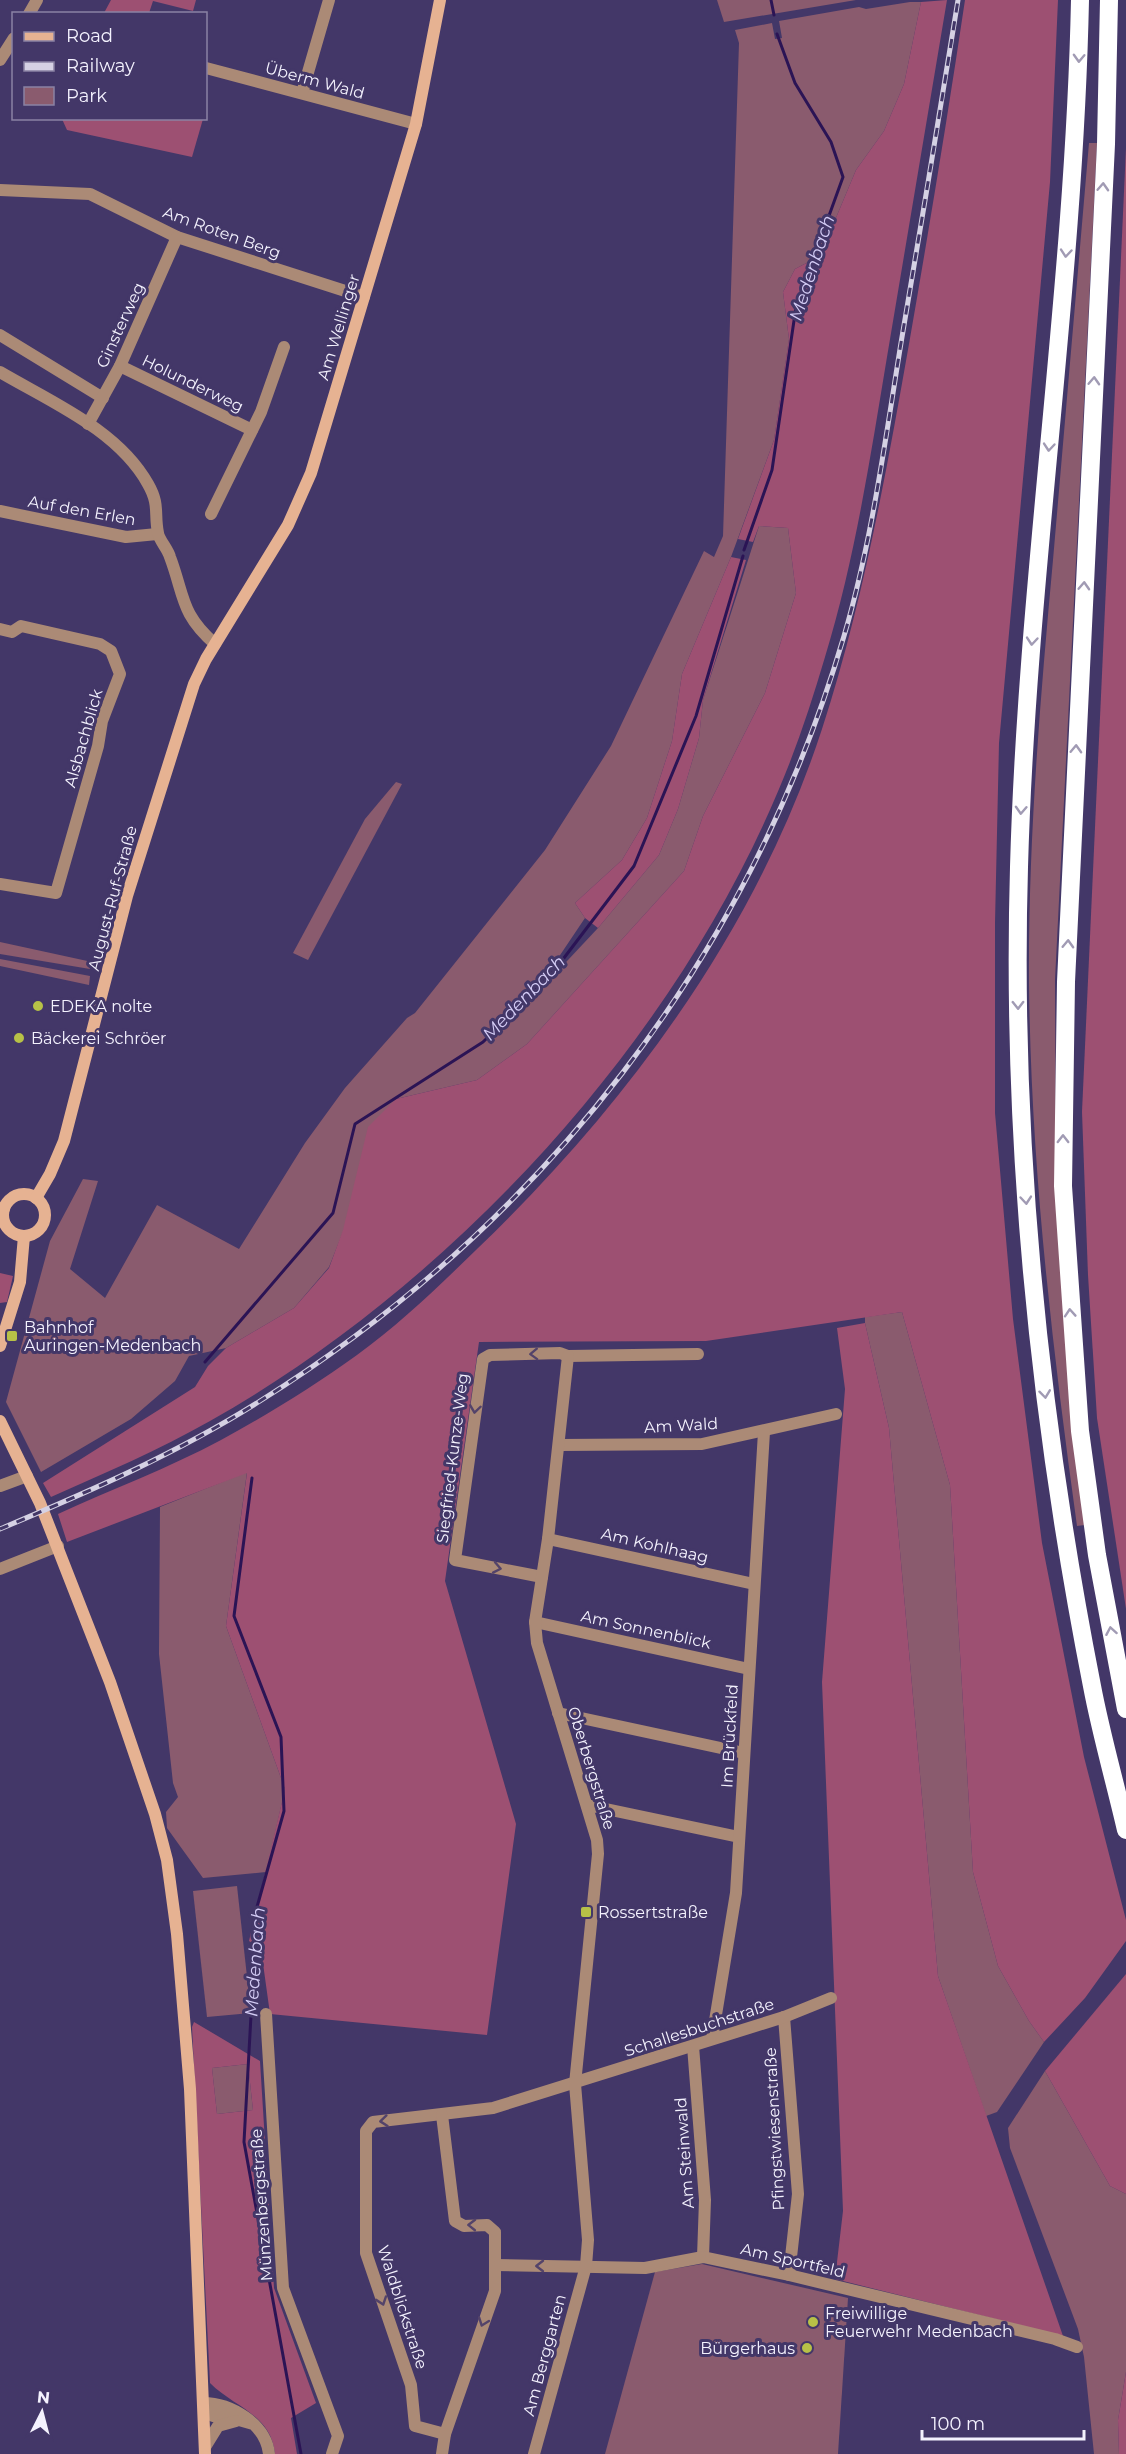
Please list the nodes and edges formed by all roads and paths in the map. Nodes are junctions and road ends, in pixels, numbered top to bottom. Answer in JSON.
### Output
{"nodes":[{"id":1,"x":329,"y":0,"type":"edge"},
{"id":2,"x":440,"y":0,"type":"edge"},
{"id":3,"x":1080,"y":0,"type":"edge"},
{"id":4,"x":1109,"y":0,"type":"edge"},
{"id":5,"x":12,"y":41,"type":"edge"},
{"id":6,"x":0,"y":60,"type":"edge"},
{"id":7,"x":207,"y":68,"type":"edge"},
{"id":8,"x":302,"y":93,"type":"junction"},
{"id":9,"x":416,"y":124,"type":"junction"},
{"id":10,"x":0,"y":190,"type":"edge"},
{"id":11,"x":177,"y":237,"type":"junction"},
{"id":12,"x":364,"y":297,"type":"junction"},
{"id":13,"x":0,"y":335,"type":"edge"},
{"id":14,"x":284,"y":347,"type":"dead end"},
{"id":15,"x":120,"y":366,"type":"junction"},
{"id":16,"x":0,"y":372,"type":"edge"},
{"id":17,"x":103,"y":398,"type":"junction"},
{"id":18,"x":88,"y":424,"type":"junction"},
{"id":19,"x":252,"y":430,"type":"junction"},
{"id":20,"x":0,"y":511,"type":"edge"},
{"id":21,"x":212,"y":514,"type":"dead end"},
{"id":22,"x":157,"y":534,"type":"junction"},
{"id":23,"x":0,"y":629,"type":"edge"},
{"id":24,"x":215,"y":644,"type":"junction"},
{"id":25,"x":186,"y":709,"type":"joint"},
{"id":26,"x":0,"y":884,"type":"edge"},
{"id":27,"x":36,"y":1198,"type":"junction"},
{"id":28,"x":2,"y":1208,"type":"edge"},
{"id":29,"x":24,"y":1236,"type":"junction"},
{"id":30,"x":0,"y":1346,"type":"edge"},
{"id":31,"x":698,"y":1354,"type":"dead end"},
{"id":32,"x":568,"y":1356,"type":"junction"},
{"id":33,"x":836,"y":1414,"type":"dead end"},
{"id":34,"x":0,"y":1420,"type":"edge"},
{"id":35,"x":764,"y":1432,"type":"junction"},
{"id":36,"x":560,"y":1444,"type":"junction"},
{"id":37,"x":27,"y":1476,"type":"junction"},
{"id":38,"x":0,"y":1486,"type":"edge"},
{"id":39,"x":548,"y":1539,"type":"junction"},
{"id":40,"x":57,"y":1546,"type":"junction"},
{"id":41,"x":0,"y":1569,"type":"edge"},
{"id":42,"x":542,"y":1577,"type":"junction"},
{"id":43,"x":754,"y":1584,"type":"junction"},
{"id":44,"x":535,"y":1622,"type":"junction"},
{"id":45,"x":749,"y":1669,"type":"junction"},
{"id":46,"x":1126,"y":1709,"type":"edge"},
{"id":47,"x":558,"y":1713,"type":"junction"},
{"id":48,"x":744,"y":1753,"type":"junction"},
{"id":49,"x":587,"y":1805,"type":"junction"},
{"id":50,"x":1126,"y":1830,"type":"edge"},
{"id":51,"x":739,"y":1837,"type":"junction"},
{"id":52,"x":831,"y":1998,"type":"dead end"},
{"id":53,"x":266,"y":2014,"type":"dead end"},
{"id":54,"x":784,"y":2017,"type":"junction"},
{"id":55,"x":712,"y":2039,"type":"junction"},
{"id":56,"x":693,"y":2046,"type":"junction"},
{"id":57,"x":575,"y":2084,"type":"junction"},
{"id":58,"x":442,"y":2115,"type":"junction"},
{"id":59,"x":703,"y":2258,"type":"junction"},
{"id":60,"x":495,"y":2265,"type":"junction"},
{"id":61,"x":586,"y":2266,"type":"junction"},
{"id":62,"x":789,"y":2275,"type":"junction"},
{"id":63,"x":1077,"y":2347,"type":"dead end"},
{"id":64,"x":202,"y":2403,"type":"junction"},
{"id":65,"x":248,"y":2422,"type":"junction"},
{"id":66,"x":445,"y":2434,"type":"junction"},
{"id":67,"x":205,"y":2450,"type":"edge"},
{"id":68,"x":269,"y":2454,"type":"edge"},
{"id":69,"x":332,"y":2454,"type":"edge"},
{"id":70,"x":442,"y":2454,"type":"edge"},
{"id":71,"x":534,"y":2454,"type":"edge"}],
"edges":[{"from":1,"to":8,"type":"street"},
{"from":2,"to":9,"type":"main road","name":"Am Wellinger"},
{"from":3,"to":50,"type":"highway","one_way":true},
{"from":46,"to":4,"type":"highway","one_way":true},
{"from":5,"to":6,"type":"street"},
{"from":7,"to":8,"type":"street","name":"Überm Wald"},
{"from":8,"to":9,"type":"street","name":"Überm Wald"},
{"from":9,"to":12,"type":"main road","name":"Am Wellinger"},
{"from":10,"to":11,"type":"street","name":"Am Roten Berg"},
{"from":11,"to":12,"type":"street","name":"Am Roten Berg"},
{"from":11,"to":15,"type":"street","name":"Ginsterweg"},
{"from":12,"to":24,"type":"main road","name":"Am Wellinger"},
{"from":13,"to":17,"type":"street"},
{"from":14,"to":19,"type":"street","name":"Holunderweg"},
{"from":15,"to":17,"type":"street","name":"Ginsterweg"},
{"from":15,"to":19,"type":"street","name":"Holunderweg"},
{"from":16,"to":18,"type":"street"},
{"from":17,"to":18,"type":"street","name":"Ginsterweg"},
{"from":18,"to":22,"type":"street"},
{"from":19,"to":21,"type":"street","name":"Holunderweg"},
{"from":20,"to":22,"type":"street","name":"Auf den Erlen"},
{"from":22,"to":24,"type":"street"},
{"from":23,"to":26,"type":"street","name":"Alsbachblick"},
{"from":24,"to":25,"type":"main road","name":"Am Wellinger"},
{"from":25,"to":27,"type":"main road","name":"August-Ruf-Straße"},
{"from":27,"to":28,"type":"main road"},
{"from":27,"to":29,"type":"main road"},
{"from":28,"to":29,"type":"main road"},
{"from":29,"to":30,"type":"main road"},
{"from":31,"to":32,"type":"street"},
{"from":32,"to":36,"type":"street","name":"Oberbergstraße"},
{"from":32,"to":42,"type":"street","name":"Siegfried-Kunze-Weg","one_way":true},
{"from":33,"to":35,"type":"street","name":"Am Wald"},
{"from":34,"to":37,"type":"main road"},
{"from":35,"to":36,"type":"street","name":"Am Wald"},
{"from":35,"to":43,"type":"street","name":"Im Brückfeld"},
{"from":36,"to":39,"type":"street","name":"Oberbergstraße"},
{"from":37,"to":38,"type":"street"},
{"from":37,"to":40,"type":"main road"},
{"from":39,"to":42,"type":"street","name":"Oberbergstraße"},
{"from":39,"to":43,"type":"street","name":"Am Kohlhaag"},
{"from":40,"to":41,"type":"street"},
{"from":40,"to":64,"type":"main road"},
{"from":42,"to":44,"type":"street","name":"Oberbergstraße"},
{"from":43,"to":45,"type":"street","name":"Im Brückfeld"},
{"from":44,"to":45,"type":"street","name":"Am Sonnenblick"},
{"from":44,"to":47,"type":"street","name":"Oberbergstraße"},
{"from":45,"to":48,"type":"street","name":"Im Brückfeld"},
{"from":47,"to":48,"type":"street"},
{"from":47,"to":49,"type":"street","name":"Oberbergstraße"},
{"from":48,"to":51,"type":"street","name":"Im Brückfeld"},
{"from":49,"to":51,"type":"street"},
{"from":49,"to":57,"type":"street","name":"Oberbergstraße"},
{"from":51,"to":55,"type":"street","name":"Im Brückfeld"},
{"from":52,"to":54,"type":"street","name":"Schallesbuchstraße"},
{"from":53,"to":69,"type":"street","name":"Münzenbergstraße"},
{"from":54,"to":55,"type":"street","name":"Schallesbuchstraße"},
{"from":54,"to":62,"type":"street","name":"Pfingstwiesenstraße"},
{"from":55,"to":56,"type":"street","name":"Schallesbuchstraße"},
{"from":56,"to":57,"type":"street","name":"Schallesbuchstraße"},
{"from":56,"to":59,"type":"street","name":"Am Steinwald"},
{"from":57,"to":58,"type":"street","name":"Waldblickstraße"},
{"from":57,"to":61,"type":"street","name":"Oberbergstraße"},
{"from":60,"to":58,"type":"street","one_way":true},
{"from":58,"to":66,"type":"street","name":"Waldblickstraße","one_way":true},
{"from":59,"to":61,"type":"street","name":"Am Sportfeld"},
{"from":59,"to":62,"type":"street","name":"Am Sportfeld"},
{"from":61,"to":60,"type":"street","name":"Am Sportfeld","one_way":true},
{"from":60,"to":66,"type":"street","one_way":true},
{"from":61,"to":71,"type":"street","name":"Am Berggarten"},
{"from":62,"to":63,"type":"street","name":"Am Sportfeld"},
{"from":64,"to":65,"type":"street"},
{"from":64,"to":67,"type":"main road"},
{"from":65,"to":67,"type":"street"},
{"from":65,"to":68,"type":"street"},
{"from":66,"to":70,"type":"street"}]}
